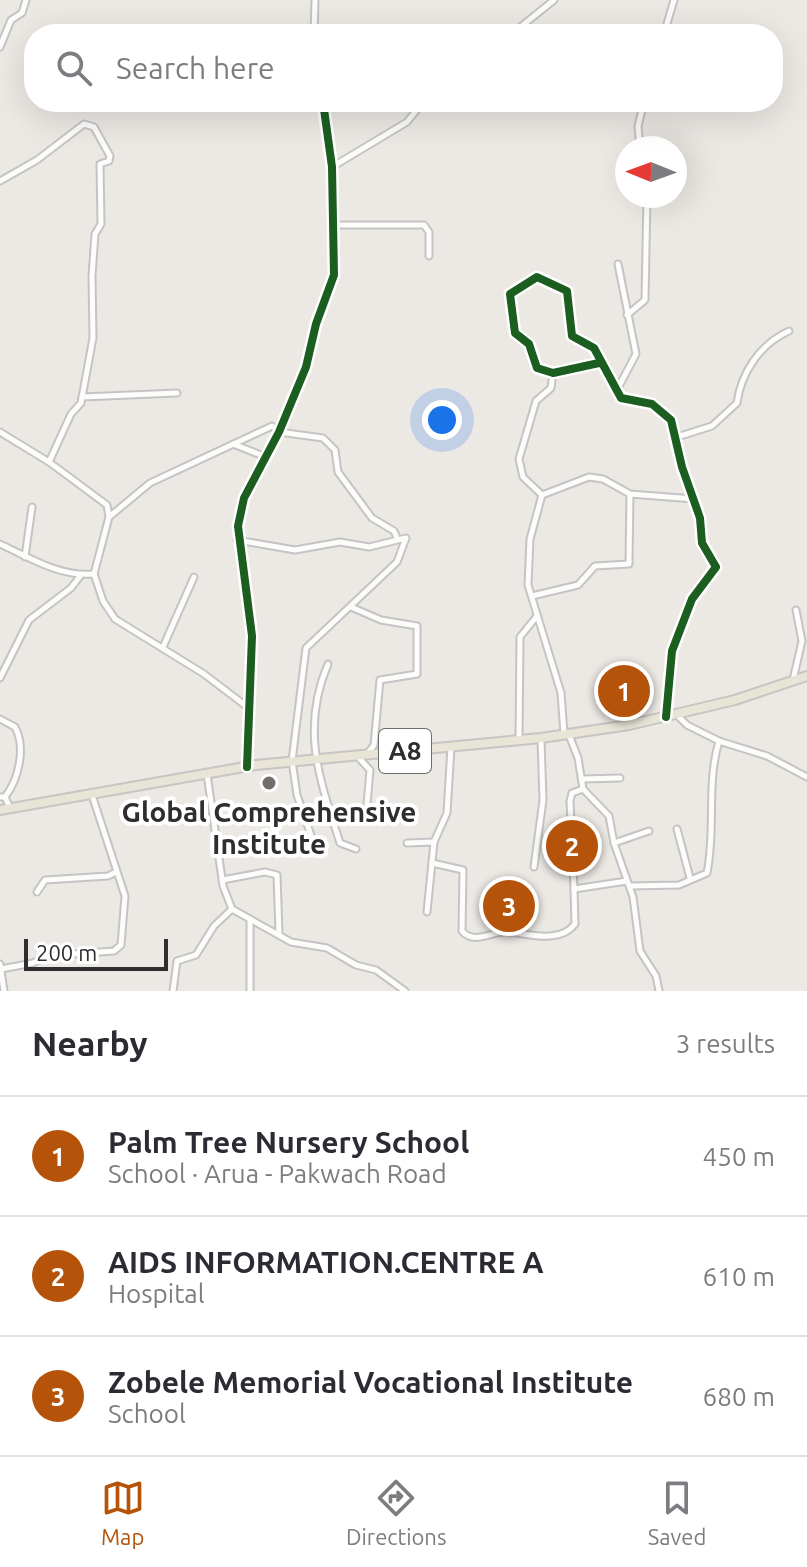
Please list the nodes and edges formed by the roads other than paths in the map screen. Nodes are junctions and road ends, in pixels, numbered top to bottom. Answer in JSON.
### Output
{"nodes":[{"id":1,"x":26,"y":0,"type":"edge"},
{"id":2,"x":315,"y":0,"type":"edge"},
{"id":3,"x":554,"y":0,"type":"edge"},
{"id":4,"x":674,"y":0,"type":"edge"},
{"id":5,"x":314,"y":24,"type":"edge"},
{"id":6,"x":524,"y":24,"type":"edge"},
{"id":7,"x":667,"y":24,"type":"edge"},
{"id":8,"x":0,"y":47,"type":"edge"},
{"id":9,"x":324,"y":112,"type":"edge"},
{"id":10,"x":415,"y":112,"type":"edge"},
{"id":11,"x":642,"y":112,"type":"edge"},
{"id":12,"x":639,"y":136,"type":"edge"},
{"id":13,"x":332,"y":167,"type":"junction"},
{"id":14,"x":0,"y":181,"type":"edge"},
{"id":15,"x":647,"y":208,"type":"edge"},
{"id":16,"x":335,"y":225,"type":"junction"},
{"id":17,"x":429,"y":256,"type":"dead end"},
{"id":18,"x":618,"y":264,"type":"dead end"},
{"id":19,"x":627,"y":315,"type":"junction"},
{"id":20,"x":789,"y":331,"type":"dead end"},
{"id":21,"x":599,"y":363,"type":"junction"},
{"id":22,"x":553,"y":373,"type":"junction"},
{"id":23,"x":616,"y":391,"type":"junction"},
{"id":24,"x":177,"y":393,"type":"dead end"},
{"id":25,"x":82,"y":397,"type":"junction"},
{"id":26,"x":0,"y":432,"type":"edge"},
{"id":27,"x":279,"y":432,"type":"junction"},
{"id":28,"x":677,"y":437,"type":"junction"},
{"id":29,"x":232,"y":444,"type":"junction"},
{"id":30,"x":266,"y":457,"type":"junction"},
{"id":31,"x":49,"y":462,"type":"junction"},
{"id":32,"x":630,"y":494,"type":"junction"},
{"id":33,"x":542,"y":495,"type":"junction"},
{"id":34,"x":694,"y":499,"type":"junction"},
{"id":35,"x":32,"y":507,"type":"dead end"},
{"id":36,"x":109,"y":517,"type":"junction"},
{"id":37,"x":397,"y":538,"type":"junction"},
{"id":38,"x":237,"y":540,"type":"junction"},
{"id":39,"x":0,"y":544,"type":"edge"},
{"id":40,"x":25,"y":557,"type":"junction"},
{"id":41,"x":94,"y":574,"type":"junction"},
{"id":42,"x":81,"y":575,"type":"junction"},
{"id":43,"x":194,"y":577,"type":"dead end"},
{"id":44,"x":532,"y":596,"type":"junction"},
{"id":45,"x":351,"y":607,"type":"junction"},
{"id":46,"x":796,"y":610,"type":"dead end"},
{"id":47,"x":537,"y":616,"type":"junction"},
{"id":48,"x":163,"y":647,"type":"junction"},
{"id":49,"x":328,"y":664,"type":"dead end"},
{"id":50,"x":807,"y":676,"type":"edge"},
{"id":51,"x":0,"y":678,"type":"edge"},
{"id":52,"x":792,"y":680,"type":"junction"},
{"id":53,"x":246,"y":706,"type":"junction"},
{"id":54,"x":677,"y":715,"type":"junction"},
{"id":55,"x":666,"y":717,"type":"junction"},
{"id":56,"x":0,"y":719,"type":"edge"},
{"id":57,"x":567,"y":735,"type":"junction"},
{"id":58,"x":541,"y":738,"type":"junction"},
{"id":59,"x":519,"y":740,"type":"junction"},
{"id":60,"x":719,"y":741,"type":"junction"},
{"id":61,"x":451,"y":747,"type":"junction"},
{"id":62,"x":362,"y":755,"type":"junction"},
{"id":63,"x":314,"y":759,"type":"junction"},
{"id":64,"x":292,"y":761,"type":"junction"},
{"id":65,"x":247,"y":767,"type":"junction"},
{"id":66,"x":207,"y":774,"type":"junction"},
{"id":67,"x":807,"y":777,"type":"edge"},
{"id":68,"x":620,"y":778,"type":"dead end"},
{"id":69,"x":583,"y":779,"type":"junction"},
{"id":70,"x":583,"y":789,"type":"junction"},
{"id":71,"x":92,"y":794,"type":"junction"},
{"id":72,"x":2,"y":797,"type":"edge"},
{"id":73,"x":367,"y":804,"type":"dead end"},
{"id":74,"x":5,"y":809,"type":"edge"},
{"id":75,"x":677,"y":829,"type":"dead end"},
{"id":76,"x":649,"y":831,"type":"dead end"},
{"id":77,"x":434,"y":842,"type":"junction"},
{"id":78,"x":407,"y":843,"type":"dead end"},
{"id":79,"x":614,"y":843,"type":"junction"},
{"id":80,"x":356,"y":849,"type":"dead end"},
{"id":81,"x":308,"y":850,"type":"dead end"},
{"id":82,"x":432,"y":863,"type":"junction"},
{"id":83,"x":534,"y":867,"type":"dead end"},
{"id":84,"x":116,"y":871,"type":"junction"},
{"id":85,"x":690,"y":878,"type":"junction"},
{"id":86,"x":222,"y":880,"type":"junction"},
{"id":87,"x":629,"y":884,"type":"junction"},
{"id":88,"x":574,"y":889,"type":"junction"},
{"id":89,"x":37,"y":892,"type":"dead end"},
{"id":90,"x":232,"y":909,"type":"junction"},
{"id":91,"x":427,"y":912,"type":"dead end"},
{"id":92,"x":250,"y":919,"type":"junction"},
{"id":93,"x":279,"y":934,"type":"junction"},
{"id":94,"x":0,"y":967,"type":"edge"},
{"id":95,"x":4,"y":991,"type":"edge"},
{"id":96,"x":173,"y":991,"type":"edge"},
{"id":97,"x":250,"y":991,"type":"edge"},
{"id":98,"x":405,"y":991,"type":"edge"},
{"id":99,"x":659,"y":991,"type":"edge"}],
"edges":[{"from":1,"to":8,"type":"street"},
{"from":2,"to":5,"type":"street"},
{"from":3,"to":6,"type":"street"},
{"from":4,"to":7,"type":"street"},
{"from":9,"to":13,"type":"street"},
{"from":10,"to":13,"type":"street"},
{"from":11,"to":12,"type":"street"},
{"from":13,"to":16,"type":"street"},
{"from":14,"to":25,"type":"street"},
{"from":15,"to":19,"type":"street"},
{"from":16,"to":17,"type":"street"},
{"from":16,"to":27,"type":"street"},
{"from":18,"to":19,"type":"street"},
{"from":19,"to":23,"type":"street"},
{"from":20,"to":28,"type":"street"},
{"from":21,"to":22,"type":"street"},
{"from":21,"to":22,"type":"street"},
{"from":21,"to":23,"type":"street"},
{"from":22,"to":33,"type":"street"},
{"from":23,"to":28,"type":"street"},
{"from":24,"to":25,"type":"street"},
{"from":25,"to":31,"type":"street"},
{"from":26,"to":31,"type":"street"},
{"from":27,"to":29,"type":"street"},
{"from":27,"to":30,"type":"street"},
{"from":27,"to":37,"type":"street"},
{"from":28,"to":34,"type":"street"},
{"from":29,"to":30,"type":"street"},
{"from":29,"to":36,"type":"street"},
{"from":30,"to":38,"type":"street"},
{"from":31,"to":36,"type":"street"},
{"from":32,"to":33,"type":"street"},
{"from":32,"to":34,"type":"street"},
{"from":32,"to":44,"type":"street"},
{"from":33,"to":44,"type":"street"},
{"from":34,"to":55,"type":"street"},
{"from":35,"to":40,"type":"street"},
{"from":36,"to":41,"type":"street"},
{"from":37,"to":38,"type":"street"},
{"from":37,"to":45,"type":"street"},
{"from":38,"to":53,"type":"street"},
{"from":39,"to":40,"type":"street"},
{"from":40,"to":42,"type":"street"},
{"from":41,"to":42,"type":"street"},
{"from":41,"to":48,"type":"street"},
{"from":42,"to":51,"type":"street"},
{"from":43,"to":48,"type":"street"},
{"from":44,"to":47,"type":"street"},
{"from":45,"to":62,"type":"street"},
{"from":45,"to":64,"type":"street"},
{"from":46,"to":52,"type":"street"},
{"from":47,"to":57,"type":"street"},
{"from":47,"to":59,"type":"street"},
{"from":48,"to":53,"type":"street"},
{"from":49,"to":63,"type":"street"},
{"from":50,"to":52,"type":"main road","number":"A8"},
{"from":52,"to":54,"type":"main road","number":"A8"},
{"from":53,"to":65,"type":"street"},
{"from":54,"to":55,"type":"main road","number":"A8"},
{"from":54,"to":60,"type":"street"},
{"from":55,"to":57,"type":"main road","number":"A8"},
{"from":56,"to":72,"type":"street"},
{"from":57,"to":58,"type":"main road","number":"A8"},
{"from":57,"to":69,"type":"street"},
{"from":58,"to":59,"type":"main road","number":"A8"},
{"from":58,"to":83,"type":"street"},
{"from":59,"to":61,"type":"main road","number":"A8"},
{"from":60,"to":67,"type":"street"},
{"from":60,"to":85,"type":"street"},
{"from":61,"to":62,"type":"main road","number":"A8"},
{"from":61,"to":77,"type":"street"},
{"from":62,"to":63,"type":"main road","number":"A8"},
{"from":62,"to":73,"type":"street"},
{"from":63,"to":64,"type":"main road","number":"A8"},
{"from":63,"to":80,"type":"street"},
{"from":64,"to":65,"type":"main road","number":"A8"},
{"from":64,"to":81,"type":"street"},
{"from":65,"to":66,"type":"main road","number":"A8"},
{"from":66,"to":71,"type":"main road","number":"A8"},
{"from":66,"to":86,"type":"street"},
{"from":68,"to":69,"type":"street"},
{"from":69,"to":70,"type":"street"},
{"from":70,"to":79,"type":"street"},
{"from":70,"to":88,"type":"street"},
{"from":71,"to":74,"type":"main road","number":"A8"},
{"from":71,"to":84,"type":"street"},
{"from":72,"to":74,"type":"street"},
{"from":75,"to":85,"type":"street"},
{"from":76,"to":79,"type":"street"},
{"from":77,"to":78,"type":"street"},
{"from":77,"to":82,"type":"street"},
{"from":79,"to":87,"type":"street"},
{"from":82,"to":88,"type":"street"},
{"from":82,"to":91,"type":"street"},
{"from":84,"to":89,"type":"street"},
{"from":84,"to":94,"type":"street"},
{"from":85,"to":87,"type":"street"},
{"from":86,"to":90,"type":"street"},
{"from":86,"to":93,"type":"street"},
{"from":87,"to":88,"type":"street"},
{"from":87,"to":99,"type":"street"},
{"from":90,"to":92,"type":"street"},
{"from":90,"to":96,"type":"street"},
{"from":92,"to":93,"type":"street"},
{"from":92,"to":97,"type":"street"},
{"from":93,"to":98,"type":"street"},
{"from":94,"to":95,"type":"street"}]}
